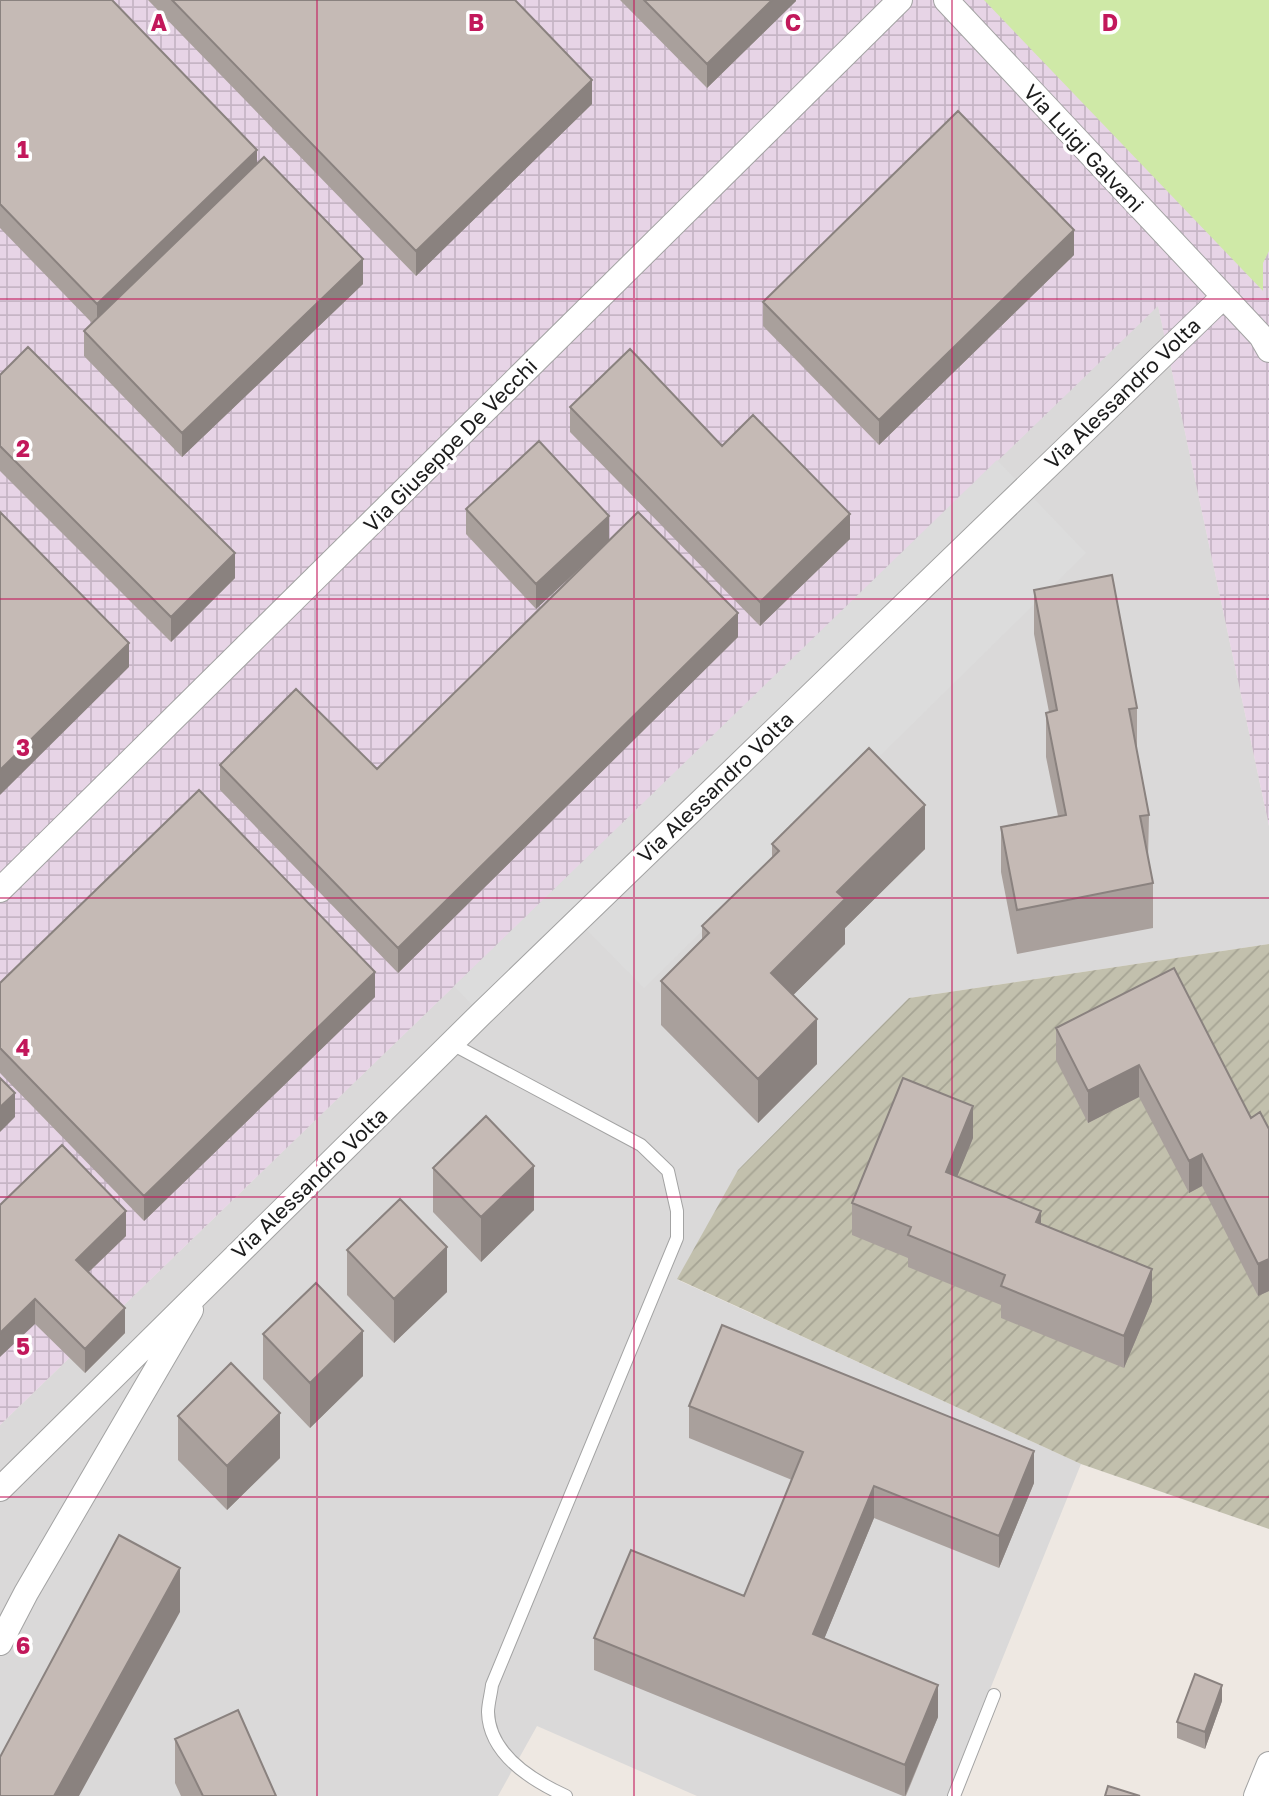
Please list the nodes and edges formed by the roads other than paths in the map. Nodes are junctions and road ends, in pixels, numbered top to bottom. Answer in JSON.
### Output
{"nodes":[{"id":1,"x":900,"y":0,"type":"edge"},
{"id":2,"x":946,"y":0,"type":"edge"},
{"id":3,"x":1223,"y":297,"type":"junction"},
{"id":4,"x":1269,"y":349,"type":"edge"},
{"id":5,"x":0,"y":890,"type":"edge"},
{"id":6,"x":452,"y":1044,"type":"junction"},
{"id":7,"x":209,"y":1279,"type":"junction"},
{"id":8,"x":0,"y":1489,"type":"edge"},
{"id":9,"x":0,"y":1643,"type":"edge"},
{"id":10,"x":994,"y":1695,"type":"dead end"},
{"id":11,"x":1269,"y":1765,"type":"edge"},
{"id":12,"x":566,"y":1796,"type":"edge"},
{"id":13,"x":954,"y":1796,"type":"edge"},
{"id":14,"x":1256,"y":1796,"type":"edge"}],
"edges":[{"from":1,"to":5,"type":"street","name":"Via Giuseppe De Vecchi"},
{"from":2,"to":3,"type":"street","name":"Via Luigi Galvani"},
{"from":3,"to":4,"type":"street","name":"Via Luigi Galvani"},
{"from":3,"to":6,"type":"street","name":"Via Alessandro Volta"},
{"from":6,"to":7,"type":"street","name":"Via Alessandro Volta"},
{"from":6,"to":12,"type":"lane"},
{"from":7,"to":8,"type":"street","name":"Via Alessandro Volta"},
{"from":7,"to":9,"type":"street","name":"Via Alessandro Volta"},
{"from":10,"to":13,"type":"lane"},
{"from":11,"to":14,"type":"street"}]}
